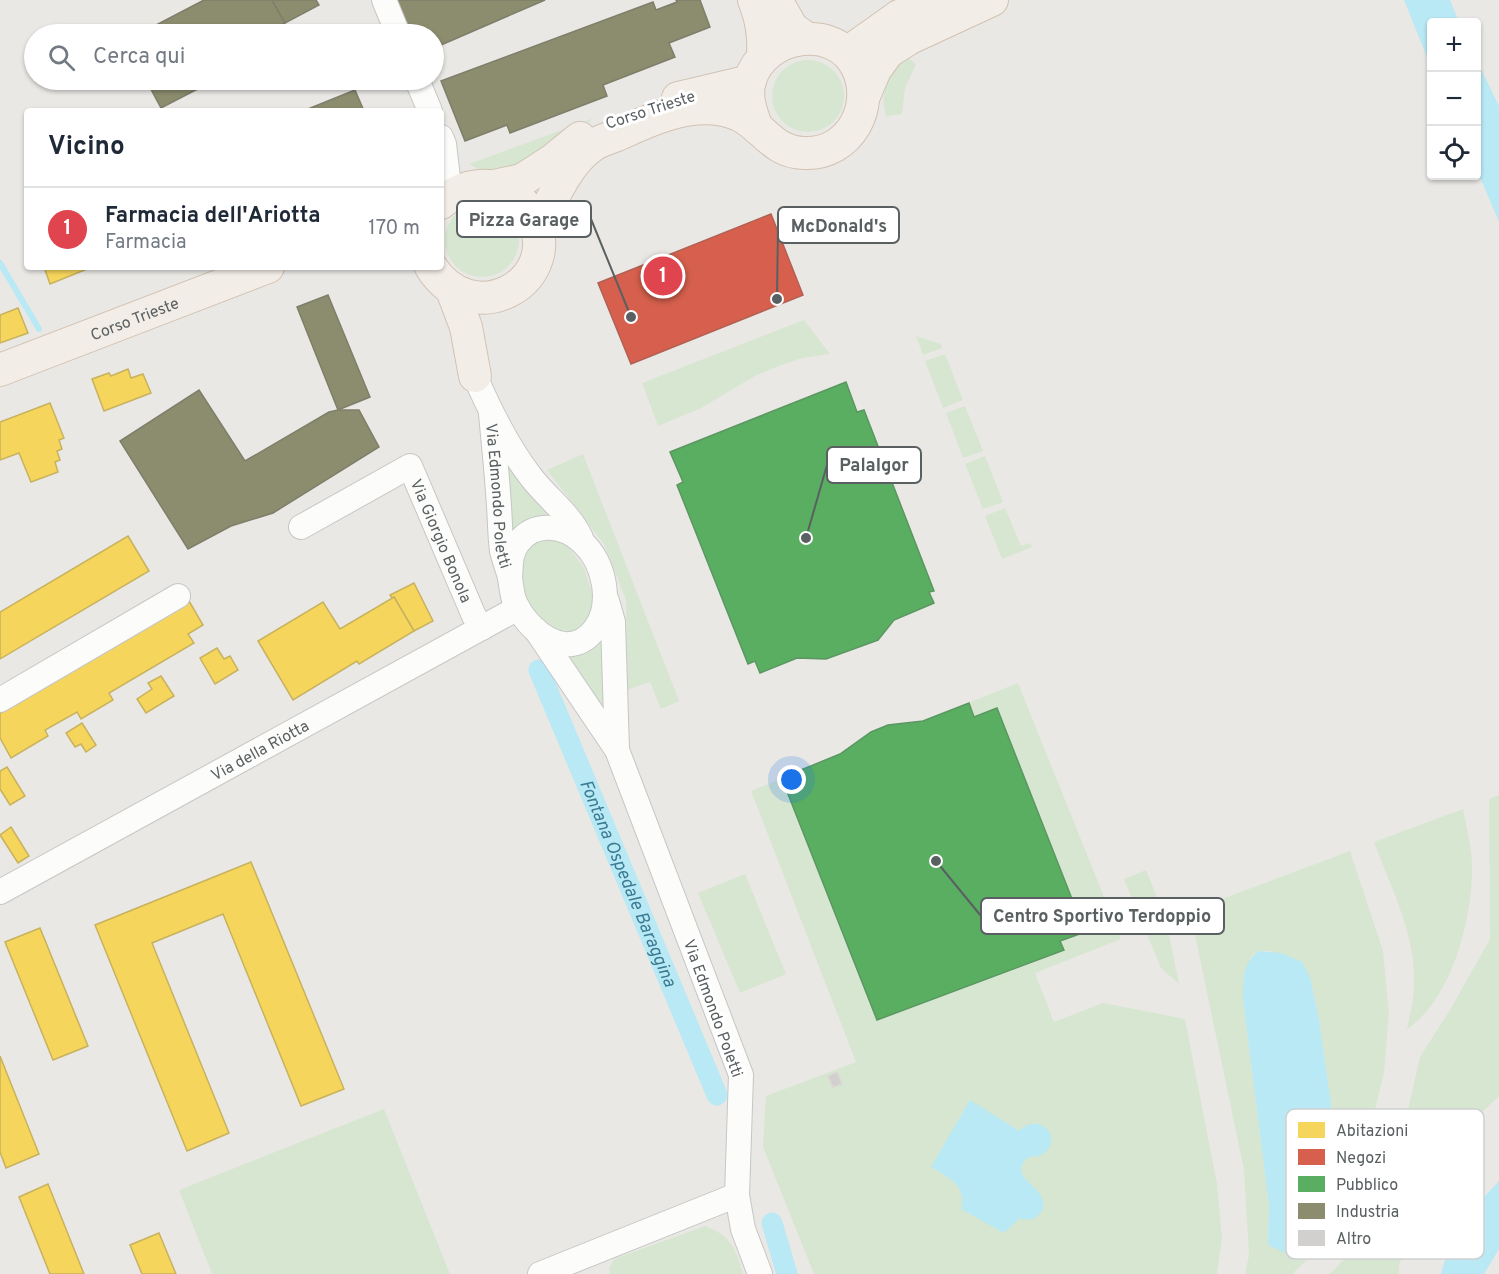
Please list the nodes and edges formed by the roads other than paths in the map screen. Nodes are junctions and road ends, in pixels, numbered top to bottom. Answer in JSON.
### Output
{"nodes":[{"id":1,"x":384,"y":0,"type":"edge"},
{"id":2,"x":754,"y":0,"type":"edge"},
{"id":3,"x":776,"y":0,"type":"edge"},
{"id":4,"x":939,"y":0,"type":"edge"},
{"id":5,"x":992,"y":0,"type":"edge"},
{"id":6,"x":394,"y":24,"type":"edge"},
{"id":7,"x":806,"y":38,"type":"junction"},
{"id":8,"x":847,"y":53,"type":"junction"},
{"id":9,"x":757,"y":69,"type":"junction"},
{"id":10,"x":421,"y":90,"type":"edge"},
{"id":11,"x":864,"y":96,"type":"junction"},
{"id":12,"x":429,"y":108,"type":"edge"},
{"id":13,"x":757,"y":129,"type":"junction"},
{"id":14,"x":444,"y":143,"type":"edge"},
{"id":15,"x":466,"y":192,"type":"edge"},
{"id":16,"x":537,"y":229,"type":"junction"},
{"id":17,"x":260,"y":270,"type":"edge"},
{"id":18,"x":433,"y":270,"type":"edge"},
{"id":19,"x":452,"y":290,"type":"junction"},
{"id":20,"x":505,"y":294,"type":"junction"},
{"id":21,"x":0,"y":370,"type":"edge"},
{"id":22,"x":475,"y":376,"type":"junction"},
{"id":23,"x":491,"y":414,"type":"junction"},
{"id":24,"x":301,"y":527,"type":"dead end"},
{"id":25,"x":582,"y":541,"type":"junction"},
{"id":26,"x":510,"y":578,"type":"junction"},
{"id":27,"x":178,"y":596,"type":"dead end"},
{"id":28,"x":606,"y":597,"type":"junction"},
{"id":29,"x":518,"y":608,"type":"junction"},
{"id":30,"x":482,"y":628,"type":"junction"},
{"id":31,"x":536,"y":630,"type":"junction"},
{"id":32,"x":0,"y":700,"type":"edge"},
{"id":33,"x":617,"y":750,"type":"junction"},
{"id":34,"x":0,"y":892,"type":"edge"},
{"id":35,"x":737,"y":1195,"type":"junction"},
{"id":36,"x":540,"y":1274,"type":"edge"},
{"id":37,"x":760,"y":1274,"type":"edge"}],
"edges":[{"from":1,"to":6,"type":"street"},
{"from":2,"to":9,"type":"main road"},
{"from":3,"to":7,"type":"main road"},
{"from":4,"to":8,"type":"main road"},
{"from":5,"to":11,"type":"main road"},
{"from":7,"to":8,"type":"main road"},
{"from":7,"to":9,"type":"main road"},
{"from":8,"to":11,"type":"main road"},
{"from":9,"to":13,"type":"main road"},
{"from":9,"to":15,"type":"main road","name":"Corso Trieste"},
{"from":10,"to":12,"type":"street"},
{"from":11,"to":13,"type":"main road"},
{"from":13,"to":16,"type":"main road","name":"Corso Trieste"},
{"from":14,"to":15,"type":"street"},
{"from":15,"to":16,"type":"main road"},
{"from":16,"to":20,"type":"main road"},
{"from":17,"to":21,"type":"main road","name":"Corso Trieste"},
{"from":18,"to":19,"type":"main road"},
{"from":19,"to":20,"type":"main road"},
{"from":19,"to":22,"type":"main road"},
{"from":20,"to":22,"type":"main road"},
{"from":22,"to":23,"type":"street","name":"Via Edmondo Poletti"},
{"from":23,"to":25,"type":"street","name":"Via Edmondo Poletti"},
{"from":23,"to":26,"type":"street","name":"Via Edmondo Poletti"},
{"from":24,"to":30,"type":"street","name":"Via Giorgio Bonola"},
{"from":25,"to":26,"type":"street"},
{"from":25,"to":28,"type":"street"},
{"from":26,"to":29,"type":"street"},
{"from":27,"to":32,"type":"street"},
{"from":28,"to":31,"type":"street"},
{"from":28,"to":33,"type":"street","name":"Via Edmondo Poletti"},
{"from":29,"to":30,"type":"street","name":"Via della Riotta"},
{"from":29,"to":31,"type":"street"},
{"from":30,"to":34,"type":"street","name":"Via della Riotta"},
{"from":31,"to":33,"type":"street","name":"Via Edmondo Poletti"},
{"from":33,"to":35,"type":"street","name":"Via Edmondo Poletti"},
{"from":35,"to":36,"type":"street"},
{"from":35,"to":37,"type":"street","name":"Via Edmondo Poletti"}]}
